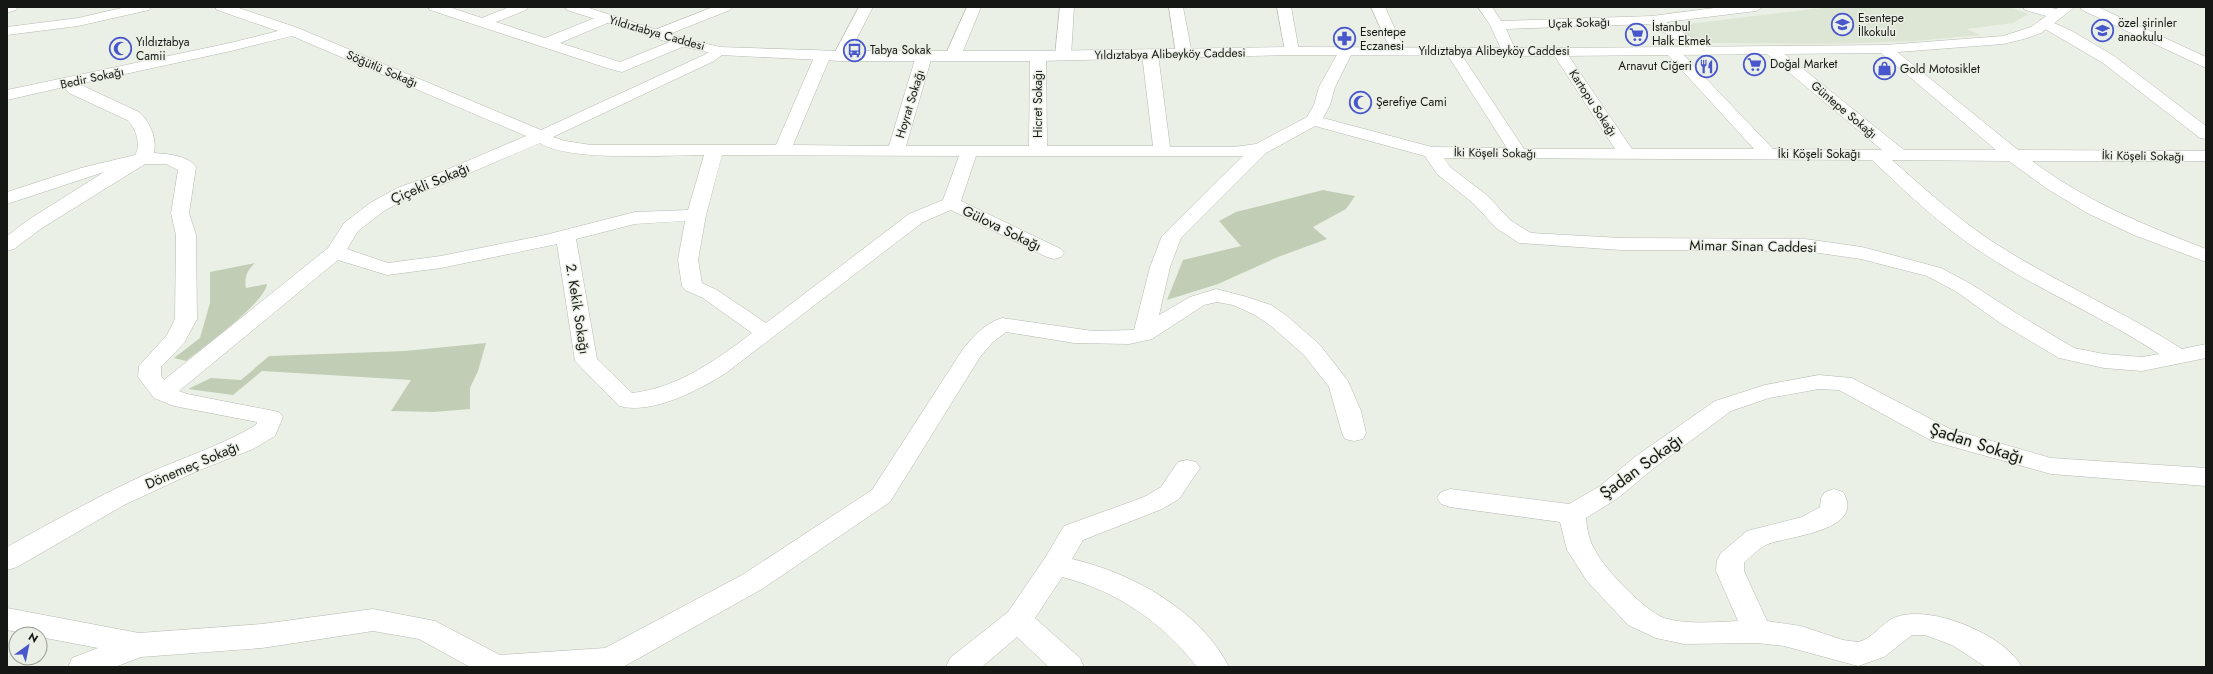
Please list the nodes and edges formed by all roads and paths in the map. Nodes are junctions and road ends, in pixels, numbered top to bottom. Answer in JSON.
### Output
{"nodes":[{"id":1,"x":11,"y":7,"type":"edge"},
{"id":2,"x":144,"y":7,"type":"edge"},
{"id":3,"x":222,"y":7,"type":"edge"},
{"id":4,"x":435,"y":7,"type":"edge"},
{"id":5,"x":521,"y":7,"type":"edge"},
{"id":6,"x":572,"y":7,"type":"edge"},
{"id":7,"x":725,"y":7,"type":"edge"},
{"id":8,"x":866,"y":7,"type":"edge"},
{"id":9,"x":974,"y":7,"type":"edge"},
{"id":10,"x":1067,"y":7,"type":"edge"},
{"id":11,"x":1176,"y":7,"type":"edge"},
{"id":12,"x":1284,"y":7,"type":"edge"},
{"id":13,"x":1378,"y":7,"type":"edge"},
{"id":14,"x":1485,"y":7,"type":"edge"},
{"id":15,"x":1756,"y":7,"type":"edge"},
{"id":16,"x":2030,"y":7,"type":"edge"},
{"id":17,"x":2087,"y":7,"type":"edge"},
{"id":18,"x":7,"y":9,"type":"edge"},
{"id":19,"x":1557,"y":11,"type":"dead end"},
{"id":20,"x":2057,"y":15,"type":"edge"},
{"id":21,"x":607,"y":18,"type":"junction"},
{"id":22,"x":1652,"y":20,"type":"junction"},
{"id":23,"x":481,"y":23,"type":"junction"},
{"id":24,"x":1570,"y":24,"type":"junction"},
{"id":25,"x":1497,"y":25,"type":"junction"},
{"id":26,"x":7,"y":31,"type":"edge"},
{"id":27,"x":293,"y":31,"type":"junction"},
{"id":28,"x":657,"y":34,"type":"junction"},
{"id":29,"x":682,"y":42,"type":"junction"},
{"id":30,"x":548,"y":43,"type":"junction"},
{"id":31,"x":1885,"y":49,"type":"junction"},
{"id":32,"x":720,"y":51,"type":"junction"},
{"id":33,"x":1346,"y":51,"type":"junction"},
{"id":34,"x":1398,"y":51,"type":"junction"},
{"id":35,"x":1452,"y":51,"type":"junction"},
{"id":36,"x":1509,"y":51,"type":"junction"},
{"id":37,"x":1672,"y":51,"type":"junction"},
{"id":38,"x":1704,"y":51,"type":"junction"},
{"id":39,"x":1772,"y":51,"type":"junction"},
{"id":40,"x":1292,"y":52,"type":"junction"},
{"id":41,"x":1559,"y":52,"type":"junction"},
{"id":42,"x":1150,"y":54,"type":"junction"},
{"id":43,"x":1184,"y":54,"type":"junction"},
{"id":44,"x":823,"y":55,"type":"junction"},
{"id":45,"x":841,"y":56,"type":"junction"},
{"id":46,"x":924,"y":56,"type":"junction"},
{"id":47,"x":953,"y":56,"type":"junction"},
{"id":48,"x":1038,"y":56,"type":"junction"},
{"id":49,"x":1063,"y":56,"type":"junction"},
{"id":50,"x":2206,"y":63,"type":"edge"},
{"id":51,"x":71,"y":82,"type":"junction"},
{"id":52,"x":7,"y":95,"type":"edge"},
{"id":53,"x":1313,"y":120,"type":"junction"},
{"id":54,"x":2206,"y":134,"type":"edge"},
{"id":55,"x":541,"y":136,"type":"junction"},
{"id":56,"x":1260,"y":149,"type":"junction"},
{"id":57,"x":714,"y":151,"type":"junction"},
{"id":58,"x":782,"y":151,"type":"junction"},
{"id":59,"x":896,"y":151,"type":"junction"},
{"id":60,"x":969,"y":152,"type":"junction"},
{"id":61,"x":1038,"y":152,"type":"junction"},
{"id":62,"x":1162,"y":152,"type":"junction"},
{"id":63,"x":1432,"y":152,"type":"junction"},
{"id":64,"x":1519,"y":154,"type":"junction"},
{"id":65,"x":1627,"y":154,"type":"junction"},
{"id":66,"x":1768,"y":154,"type":"junction"},
{"id":67,"x":1875,"y":154,"type":"junction"},
{"id":68,"x":1898,"y":154,"type":"junction"},
{"id":69,"x":2014,"y":154,"type":"junction"},
{"id":70,"x":2206,"y":156,"type":"edge"},
{"id":71,"x":141,"y":159,"type":"junction"},
{"id":72,"x":7,"y":198,"type":"edge"},
{"id":73,"x":951,"y":203,"type":"junction"},
{"id":74,"x":696,"y":215,"type":"junction"},
{"id":75,"x":566,"y":236,"type":"junction"},
{"id":76,"x":7,"y":245,"type":"edge"},
{"id":77,"x":335,"y":252,"type":"junction"},
{"id":78,"x":1054,"y":253,"type":"dead end"},
{"id":79,"x":2206,"y":256,"type":"edge"},
{"id":80,"x":766,"y":333,"type":"junction"},
{"id":81,"x":1144,"y":334,"type":"junction"},
{"id":82,"x":2206,"y":351,"type":"edge"},
{"id":83,"x":2177,"y":356,"type":"junction"},
{"id":84,"x":162,"y":393,"type":"junction"},
{"id":85,"x":1354,"y":432,"type":"dead end"},
{"id":86,"x":1187,"y":468,"type":"dead end"},
{"id":87,"x":2206,"y":477,"type":"edge"},
{"id":88,"x":1450,"y":498,"type":"dead end"},
{"id":89,"x":1834,"y":498,"type":"dead end"},
{"id":90,"x":1573,"y":514,"type":"junction"},
{"id":91,"x":7,"y":560,"type":"edge"},
{"id":92,"x":1055,"y":565,"type":"junction"},
{"id":93,"x":7,"y":619,"type":"edge"},
{"id":94,"x":1018,"y":620,"type":"junction"},
{"id":95,"x":1757,"y":632,"type":"junction"},
{"id":96,"x":139,"y":645,"type":"junction"},
{"id":97,"x":83,"y":667,"type":"edge"},
{"id":98,"x":497,"y":667,"type":"edge"},
{"id":99,"x":961,"y":667,"type":"edge"},
{"id":100,"x":1069,"y":667,"type":"edge"},
{"id":101,"x":1214,"y":667,"type":"edge"},
{"id":102,"x":2007,"y":667,"type":"edge"}],
"edges":[{"from":1,"to":18,"type":"street"},
{"from":2,"to":26,"type":"street"},
{"from":3,"to":27,"type":"street","name":"Söğütlü Sokağı"},
{"from":4,"to":23,"type":"street"},
{"from":5,"to":23,"type":"street"},
{"from":6,"to":21,"type":"street","name":"Yıldıztabya Caddesi"},
{"from":7,"to":28,"type":"street"},
{"from":8,"to":45,"type":"street"},
{"from":9,"to":47,"type":"street"},
{"from":10,"to":49,"type":"street"},
{"from":11,"to":43,"type":"street"},
{"from":12,"to":40,"type":"street"},
{"from":13,"to":34,"type":"street"},
{"from":14,"to":25,"type":"street"},
{"from":15,"to":22,"type":"street","name":"Uçak Sokağı"},
{"from":16,"to":20,"type":"street"},
{"from":17,"to":50,"type":"street"},
{"from":19,"to":24,"type":"street"},
{"from":20,"to":31,"type":"street","name":"Yıldıztabya Alibeyköy Caddesi"},
{"from":20,"to":54,"type":"street"},
{"from":21,"to":28,"type":"street","name":"Yıldıztabya Caddesi"},
{"from":21,"to":30,"type":"street"},
{"from":22,"to":24,"type":"street","name":"Uçak Sokağı"},
{"from":22,"to":38,"type":"street"},
{"from":23,"to":30,"type":"street"},
{"from":24,"to":25,"type":"street","name":"Uçak Sokağı"},
{"from":25,"to":36,"type":"street"},
{"from":27,"to":51,"type":"street","name":"Bedir Sokağı"},
{"from":27,"to":55,"type":"street","name":"Söğütlü Sokağı"},
{"from":28,"to":29,"type":"street","name":"Yıldıztabya Caddesi"},
{"from":29,"to":30,"type":"street"},
{"from":29,"to":32,"type":"street","name":"Yıldıztabya Caddesi"},
{"from":31,"to":39,"type":"street","name":"Yıldıztabya Alibeyköy Caddesi"},
{"from":31,"to":69,"type":"street"},
{"from":32,"to":44,"type":"street","name":"Yıldıztabya Alibeyköy Caddesi"},
{"from":32,"to":55,"type":"street","name":"Çiçekli Sokağı"},
{"from":33,"to":34,"type":"street","name":"Yıldıztabya Alibeyköy Caddesi"},
{"from":33,"to":40,"type":"street","name":"Yıldıztabya Alibeyköy Caddesi"},
{"from":33,"to":53,"type":"street"},
{"from":34,"to":35,"type":"street","name":"Yıldıztabya Alibeyköy Caddesi"},
{"from":35,"to":36,"type":"street","name":"Yıldıztabya Alibeyköy Caddesi"},
{"from":35,"to":64,"type":"street"},
{"from":36,"to":41,"type":"street","name":"Yıldıztabya Alibeyköy Caddesi"},
{"from":37,"to":38,"type":"street","name":"Yıldıztabya Alibeyköy Caddesi"},
{"from":37,"to":41,"type":"street","name":"Yıldıztabya Alibeyköy Caddesi"},
{"from":37,"to":66,"type":"street"},
{"from":38,"to":39,"type":"street","name":"Yıldıztabya Alibeyköy Caddesi"},
{"from":39,"to":68,"type":"street","name":"Güntepe Sokağı"},
{"from":40,"to":43,"type":"street","name":"Yıldıztabya Alibeyköy Caddesi"},
{"from":41,"to":65,"type":"street","name":"Kartopu Sokağı"},
{"from":42,"to":43,"type":"street","name":"Yıldıztabya Alibeyköy Caddesi"},
{"from":42,"to":49,"type":"street","name":"Yıldıztabya Alibeyköy Caddesi"},
{"from":42,"to":62,"type":"street"},
{"from":44,"to":45,"type":"street","name":"Yıldıztabya Alibeyköy Caddesi"},
{"from":44,"to":58,"type":"street"},
{"from":45,"to":46,"type":"street","name":"Yıldıztabya Alibeyköy Caddesi"},
{"from":46,"to":47,"type":"street","name":"Yıldıztabya Alibeyköy Caddesi"},
{"from":46,"to":59,"type":"street","name":"Hoyrat Sokağı"},
{"from":47,"to":48,"type":"street","name":"Yıldıztabya Alibeyköy Caddesi"},
{"from":48,"to":49,"type":"street","name":"Yıldıztabya Alibeyköy Caddesi"},
{"from":48,"to":61,"type":"street","name":"Hicret Sokağı"},
{"from":51,"to":52,"type":"street","name":"Bedir Sokağı"},
{"from":51,"to":71,"type":"street"},
{"from":53,"to":56,"type":"street"},
{"from":53,"to":63,"type":"street"},
{"from":55,"to":57,"type":"street","name":"Söğütlü Sokağı"},
{"from":55,"to":77,"type":"street","name":"Çiçekli Sokağı"},
{"from":56,"to":62,"type":"street","name":"Söğütlü Sokağı"},
{"from":56,"to":81,"type":"street"},
{"from":57,"to":58,"type":"street","name":"Söğütlü Sokağı"},
{"from":57,"to":74,"type":"street"},
{"from":58,"to":59,"type":"street","name":"Söğütlü Sokağı"},
{"from":59,"to":60,"type":"street","name":"Söğütlü Sokağı"},
{"from":60,"to":61,"type":"street","name":"Söğütlü Sokağı"},
{"from":60,"to":73,"type":"street"},
{"from":61,"to":62,"type":"street","name":"Söğütlü Sokağı"},
{"from":63,"to":64,"type":"street","name":"İki Köşeli Sokağı"},
{"from":63,"to":83,"type":"street","name":"Mimar Sinan Caddesi"},
{"from":64,"to":65,"type":"street","name":"İki Köşeli Sokağı"},
{"from":65,"to":66,"type":"street","name":"İki Köşeli Sokağı"},
{"from":66,"to":67,"type":"street","name":"İki Köşeli Sokağı"},
{"from":67,"to":68,"type":"street","name":"İki Köşeli Sokağı"},
{"from":67,"to":83,"type":"street"},
{"from":68,"to":69,"type":"street","name":"İki Köşeli Sokağı"},
{"from":69,"to":70,"type":"street","name":"İki Köşeli Sokağı"},
{"from":69,"to":79,"type":"street"},
{"from":71,"to":72,"type":"street"},
{"from":71,"to":76,"type":"street"},
{"from":71,"to":84,"type":"street"},
{"from":73,"to":78,"type":"street","name":"Gülova Sokağı"},
{"from":73,"to":80,"type":"street"},
{"from":74,"to":75,"type":"street"},
{"from":74,"to":80,"type":"street"},
{"from":75,"to":77,"type":"street"},
{"from":75,"to":80,"type":"street","name":"2. Kekik Sokağı"},
{"from":77,"to":84,"type":"street","name":"Çiçekli Sokağı"},
{"from":81,"to":85,"type":"street"},
{"from":81,"to":98,"type":"street"},
{"from":82,"to":83,"type":"street","name":"Mimar Sinan Caddesi"},
{"from":84,"to":91,"type":"street","name":"Dönemeç Sokağı"},
{"from":86,"to":92,"type":"street"},
{"from":87,"to":90,"type":"street","name":"Şadan Sokağı"},
{"from":88,"to":90,"type":"street"},
{"from":89,"to":95,"type":"street"},
{"from":90,"to":95,"type":"street"},
{"from":92,"to":94,"type":"street"},
{"from":92,"to":101,"type":"street"},
{"from":93,"to":96,"type":"street"},
{"from":94,"to":99,"type":"street"},
{"from":94,"to":100,"type":"street"},
{"from":95,"to":102,"type":"street"},
{"from":96,"to":97,"type":"street"},
{"from":96,"to":98,"type":"street"}]}
